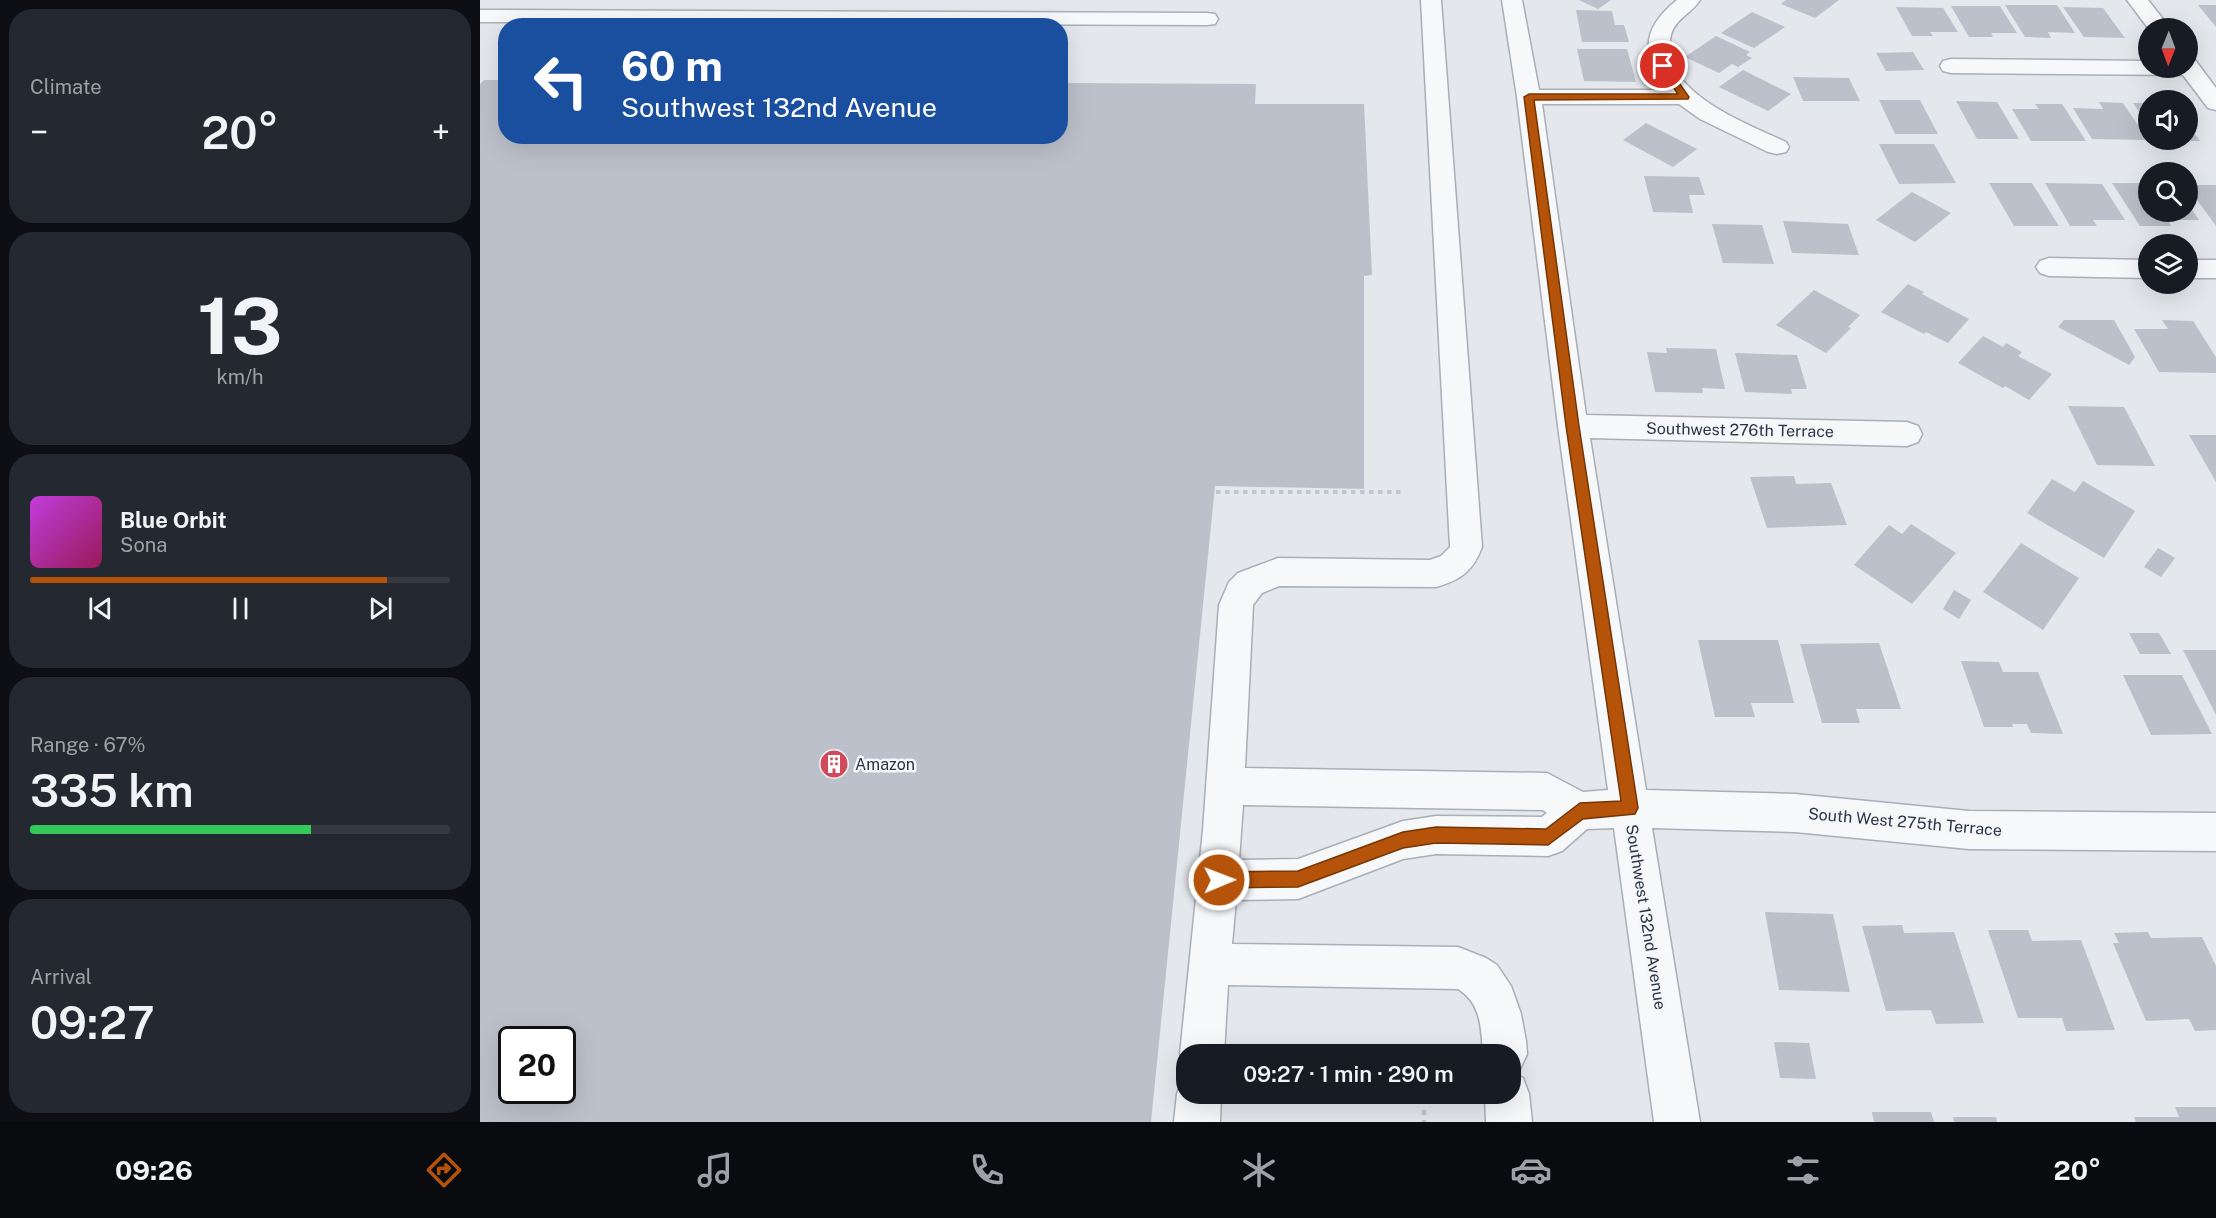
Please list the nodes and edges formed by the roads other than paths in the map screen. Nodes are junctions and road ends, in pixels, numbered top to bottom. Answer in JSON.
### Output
{"nodes":[{"id":1,"x":1431,"y":0,"type":"edge"},
{"id":2,"x":1512,"y":0,"type":"edge"},
{"id":3,"x":1690,"y":0,"type":"edge"},
{"id":4,"x":2137,"y":0,"type":"edge"},
{"id":5,"x":480,"y":16,"type":"edge"},
{"id":6,"x":844,"y":18,"type":"edge"},
{"id":7,"x":2150,"y":18,"type":"edge"},
{"id":8,"x":1068,"y":19,"type":"edge"},
{"id":9,"x":1207,"y":20,"type":"dead end"},
{"id":10,"x":1951,"y":66,"type":"dead end"},
{"id":11,"x":2138,"y":67,"type":"edge"},
{"id":12,"x":2197,"y":78,"type":"edge"},
{"id":13,"x":1529,"y":97,"type":"junction"},
{"id":14,"x":1684,"y":97,"type":"junction"},
{"id":15,"x":2216,"y":103,"type":"edge"},
{"id":16,"x":1776,"y":147,"type":"dead end"},
{"id":17,"x":2049,"y":267,"type":"dead end"},
{"id":18,"x":2138,"y":269,"type":"edge"},
{"id":19,"x":2198,"y":269,"type":"edge"},
{"id":20,"x":2216,"y":269,"type":"edge"},
{"id":21,"x":1573,"y":426,"type":"junction"},
{"id":22,"x":1906,"y":434,"type":"dead end"},
{"id":23,"x":1227,"y":786,"type":"junction"},
{"id":24,"x":1630,"y":808,"type":"junction"},
{"id":25,"x":1580,"y":811,"type":"junction"},
{"id":26,"x":2216,"y":832,"type":"edge"},
{"id":27,"x":1219,"y":880,"type":"junction"},
{"id":28,"x":1209,"y":964,"type":"junction"},
{"id":29,"x":1203,"y":1044,"type":"edge"},
{"id":30,"x":1504,"y":1044,"type":"edge"},
{"id":31,"x":1198,"y":1104,"type":"edge"},
{"id":32,"x":1508,"y":1104,"type":"edge"},
{"id":33,"x":1197,"y":1122,"type":"edge"},
{"id":34,"x":1509,"y":1122,"type":"edge"},
{"id":35,"x":1677,"y":1122,"type":"edge"}],
"edges":[{"from":1,"to":23,"type":"street"},
{"from":2,"to":13,"type":"street","name":"Southwest 132nd Avenue"},
{"from":3,"to":14,"type":"street"},
{"from":4,"to":7,"type":"street"},
{"from":5,"to":6,"type":"street"},
{"from":8,"to":9,"type":"street"},
{"from":10,"to":11,"type":"street"},
{"from":12,"to":15,"type":"street"},
{"from":13,"to":14,"type":"street"},
{"from":13,"to":21,"type":"street","name":"Southwest 132nd Avenue"},
{"from":14,"to":16,"type":"street"},
{"from":17,"to":18,"type":"street"},
{"from":19,"to":20,"type":"street"},
{"from":21,"to":22,"type":"street","name":"Southwest 276th Terrace"},
{"from":21,"to":24,"type":"street","name":"Southwest 132nd Avenue"},
{"from":23,"to":25,"type":"street"},
{"from":23,"to":27,"type":"street"},
{"from":24,"to":25,"type":"street","name":"South West 275th Terrace"},
{"from":24,"to":26,"type":"street","name":"South West 275th Terrace"},
{"from":24,"to":35,"type":"street","name":"Southwest 132nd Avenue"},
{"from":25,"to":27,"type":"street"},
{"from":27,"to":28,"type":"street"},
{"from":28,"to":29,"type":"street"},
{"from":28,"to":30,"type":"street"},
{"from":31,"to":33,"type":"street"},
{"from":32,"to":34,"type":"street"}]}
